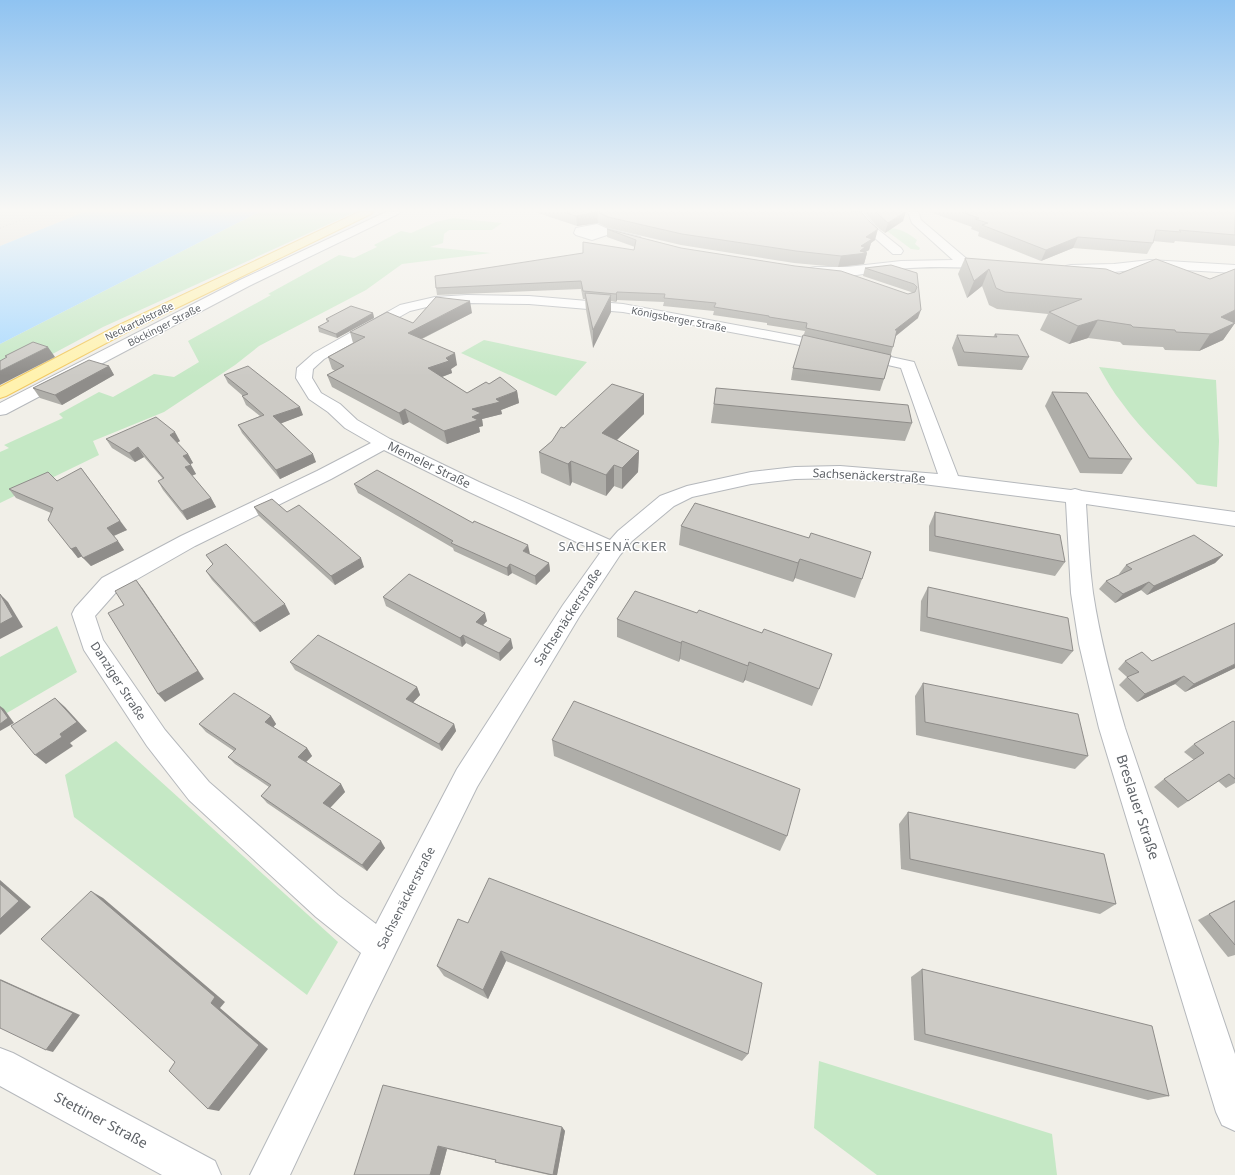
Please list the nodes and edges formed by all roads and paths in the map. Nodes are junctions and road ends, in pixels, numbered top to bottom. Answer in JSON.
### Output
{"nodes":[{"id":1,"x":252,"y":267,"type":"edge"},
{"id":2,"x":278,"y":267,"type":"edge"},
{"id":3,"x":887,"y":267,"type":"edge"},
{"id":4,"x":1117,"y":267,"type":"edge"},
{"id":5,"x":1198,"y":267,"type":"edge"},
{"id":6,"x":800,"y":269,"type":"edge"},
{"id":7,"x":1060,"y":269,"type":"edge"},
{"id":8,"x":1235,"y":269,"type":"edge"},
{"id":9,"x":838,"y":273,"type":"junction"},
{"id":10,"x":868,"y":283,"type":"edge"},
{"id":11,"x":335,"y":346,"type":"joint"},
{"id":12,"x":0,"y":393,"type":"edge"},
{"id":13,"x":0,"y":410,"type":"edge"},
{"id":14,"x":384,"y":443,"type":"junction"},
{"id":15,"x":950,"y":480,"type":"junction"},
{"id":16,"x":1076,"y":496,"type":"junction"},
{"id":17,"x":1235,"y":519,"type":"edge"},
{"id":18,"x":612,"y":550,"type":"junction"},
{"id":19,"x":380,"y":948,"type":"junction"},
{"id":20,"x":0,"y":1066,"type":"edge"},
{"id":21,"x":1235,"y":1112,"type":"edge"},
{"id":22,"x":201,"y":1175,"type":"edge"},
{"id":23,"x":270,"y":1175,"type":"edge"}],
"edges":[{"from":1,"to":12,"type":"main road","name":"Neckartalstraße"},
{"from":2,"to":13,"type":"street","name":"Böckinger Straße"},
{"from":3,"to":9,"type":"street"},
{"from":4,"to":7,"type":"street"},
{"from":5,"to":8,"type":"street"},
{"from":6,"to":9,"type":"street"},
{"from":9,"to":10,"type":"street"},
{"from":11,"to":14,"type":"street","name":"Memeler Straße"},
{"from":11,"to":15,"type":"street","name":"Königsberger Straße"},
{"from":14,"to":18,"type":"street","name":"Memeler Straße"},
{"from":14,"to":19,"type":"street","name":"Danziger Straße"},
{"from":15,"to":16,"type":"street","name":"Sachsenäckerstraße"},
{"from":15,"to":18,"type":"street","name":"Sachsenäckerstraße"},
{"from":16,"to":17,"type":"street","name":"Sachsenäckerstraße"},
{"from":16,"to":21,"type":"street","name":"Breslauer Straße"},
{"from":18,"to":19,"type":"street","name":"Sachsenäckerstraße"},
{"from":19,"to":23,"type":"street","name":"Sachsenäckerstraße"},
{"from":20,"to":22,"type":"street","name":"Stettiner Straße"}]}
